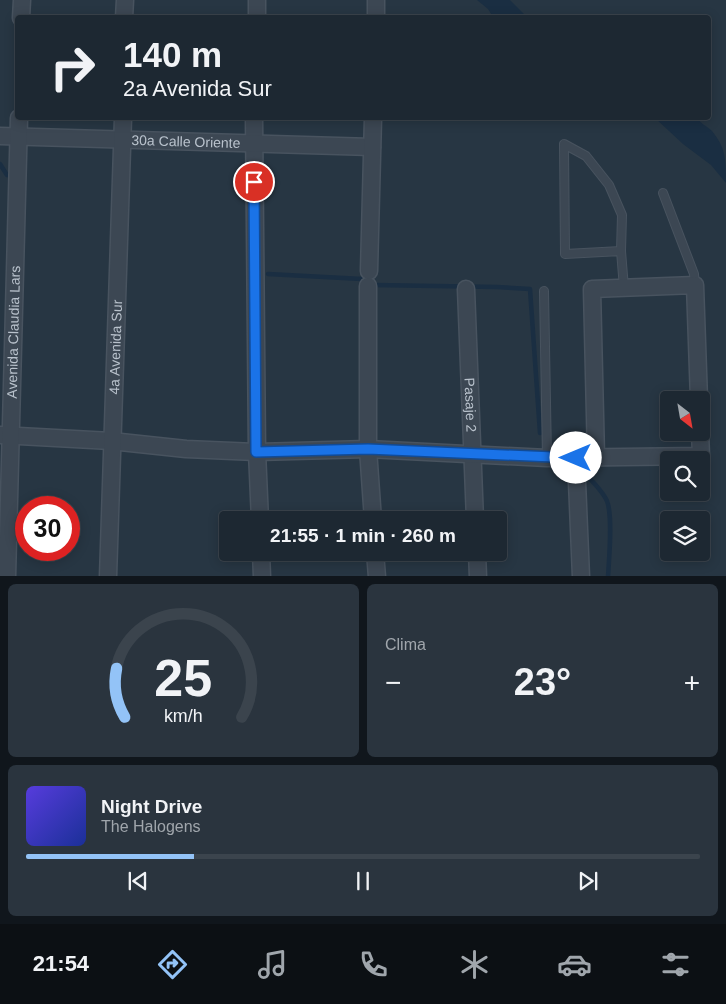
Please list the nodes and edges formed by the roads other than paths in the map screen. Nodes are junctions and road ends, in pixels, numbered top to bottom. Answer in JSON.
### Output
{"nodes":[{"id":1,"x":22,"y":0,"type":"edge"},
{"id":2,"x":125,"y":0,"type":"edge"},
{"id":3,"x":257,"y":0,"type":"edge"},
{"id":4,"x":376,"y":0,"type":"edge"},
{"id":5,"x":22,"y":15,"type":"edge"},
{"id":6,"x":124,"y":15,"type":"edge"},
{"id":7,"x":257,"y":15,"type":"edge"},
{"id":8,"x":376,"y":15,"type":"edge"},
{"id":9,"x":19,"y":120,"type":"edge"},
{"id":10,"x":123,"y":120,"type":"edge"},
{"id":11,"x":254,"y":120,"type":"edge"},
{"id":12,"x":373,"y":120,"type":"edge"},
{"id":13,"x":0,"y":136,"type":"edge"},
{"id":14,"x":19,"y":136,"type":"junction"},
{"id":15,"x":123,"y":139,"type":"junction"},
{"id":16,"x":254,"y":143,"type":"junction"},
{"id":17,"x":372,"y":147,"type":"junction"},
{"id":18,"x":663,"y":193,"type":"dead end"},
{"id":19,"x":621,"y":251,"type":"junction"},
{"id":20,"x":695,"y":285,"type":"junction"},
{"id":21,"x":624,"y":288,"type":"junction"},
{"id":22,"x":466,"y":289,"type":"dead end"},
{"id":23,"x":544,"y":291,"type":"dead end"},
{"id":24,"x":699,"y":391,"type":"edge"},
{"id":25,"x":6,"y":436,"type":"edge"},
{"id":26,"x":700,"y":441,"type":"edge"},
{"id":27,"x":114,"y":442,"type":"junction"},
{"id":28,"x":368,"y":449,"type":"junction"},
{"id":29,"x":256,"y":452,"type":"junction"},
{"id":30,"x":472,"y":454,"type":"junction"},
{"id":31,"x":547,"y":458,"type":"junction"},
{"id":32,"x":576,"y":458,"type":"junction"},
{"id":33,"x":596,"y":458,"type":"junction"},
{"id":34,"x":259,"y":511,"type":"edge"},
{"id":35,"x":372,"y":511,"type":"edge"},
{"id":36,"x":475,"y":511,"type":"edge"},
{"id":37,"x":261,"y":561,"type":"edge"},
{"id":38,"x":375,"y":561,"type":"edge"},
{"id":39,"x":477,"y":561,"type":"edge"},
{"id":40,"x":7,"y":576,"type":"edge"},
{"id":41,"x":108,"y":576,"type":"edge"},
{"id":42,"x":262,"y":576,"type":"edge"},
{"id":43,"x":376,"y":576,"type":"edge"},
{"id":44,"x":478,"y":576,"type":"edge"},
{"id":45,"x":581,"y":576,"type":"edge"}],
"edges":[{"from":1,"to":5,"type":"street"},
{"from":2,"to":6,"type":"street"},
{"from":3,"to":7,"type":"street"},
{"from":4,"to":8,"type":"street"},
{"from":9,"to":14,"type":"street","name":"Avenida Claudia Lars"},
{"from":10,"to":15,"type":"street","name":"4a Avenida Sur"},
{"from":11,"to":16,"type":"street"},
{"from":12,"to":17,"type":"street"},
{"from":13,"to":14,"type":"street","name":"30a Calle Oriente"},
{"from":14,"to":15,"type":"street","name":"30a Calle Oriente"},
{"from":14,"to":25,"type":"street","name":"Avenida Claudia Lars"},
{"from":15,"to":16,"type":"street","name":"30a Calle Oriente"},
{"from":15,"to":27,"type":"street","name":"4a Avenida Sur"},
{"from":16,"to":17,"type":"street","name":"30a Calle Oriente"},
{"from":16,"to":29,"type":"street"},
{"from":17,"to":28,"type":"street"},
{"from":18,"to":20,"type":"lane"},
{"from":19,"to":19,"type":"lane"},
{"from":19,"to":21,"type":"lane"},
{"from":20,"to":21,"type":"street"},
{"from":20,"to":24,"type":"street"},
{"from":21,"to":33,"type":"street"},
{"from":22,"to":30,"type":"street","name":"Pasaje 2"},
{"from":23,"to":31,"type":"lane"},
{"from":25,"to":27,"type":"street"},
{"from":25,"to":40,"type":"street","name":"Avenida Claudia Lars"},
{"from":26,"to":33,"type":"street"},
{"from":27,"to":29,"type":"street"},
{"from":27,"to":41,"type":"street","name":"4a Avenida Sur"},
{"from":28,"to":29,"type":"street"},
{"from":28,"to":30,"type":"street"},
{"from":28,"to":35,"type":"street"},
{"from":29,"to":34,"type":"street"},
{"from":30,"to":31,"type":"street"},
{"from":30,"to":36,"type":"street","name":"Pasaje 2"},
{"from":31,"to":32,"type":"street"},
{"from":32,"to":33,"type":"street"},
{"from":32,"to":45,"type":"street"},
{"from":37,"to":42,"type":"street"},
{"from":38,"to":43,"type":"street"},
{"from":39,"to":44,"type":"street"}]}
